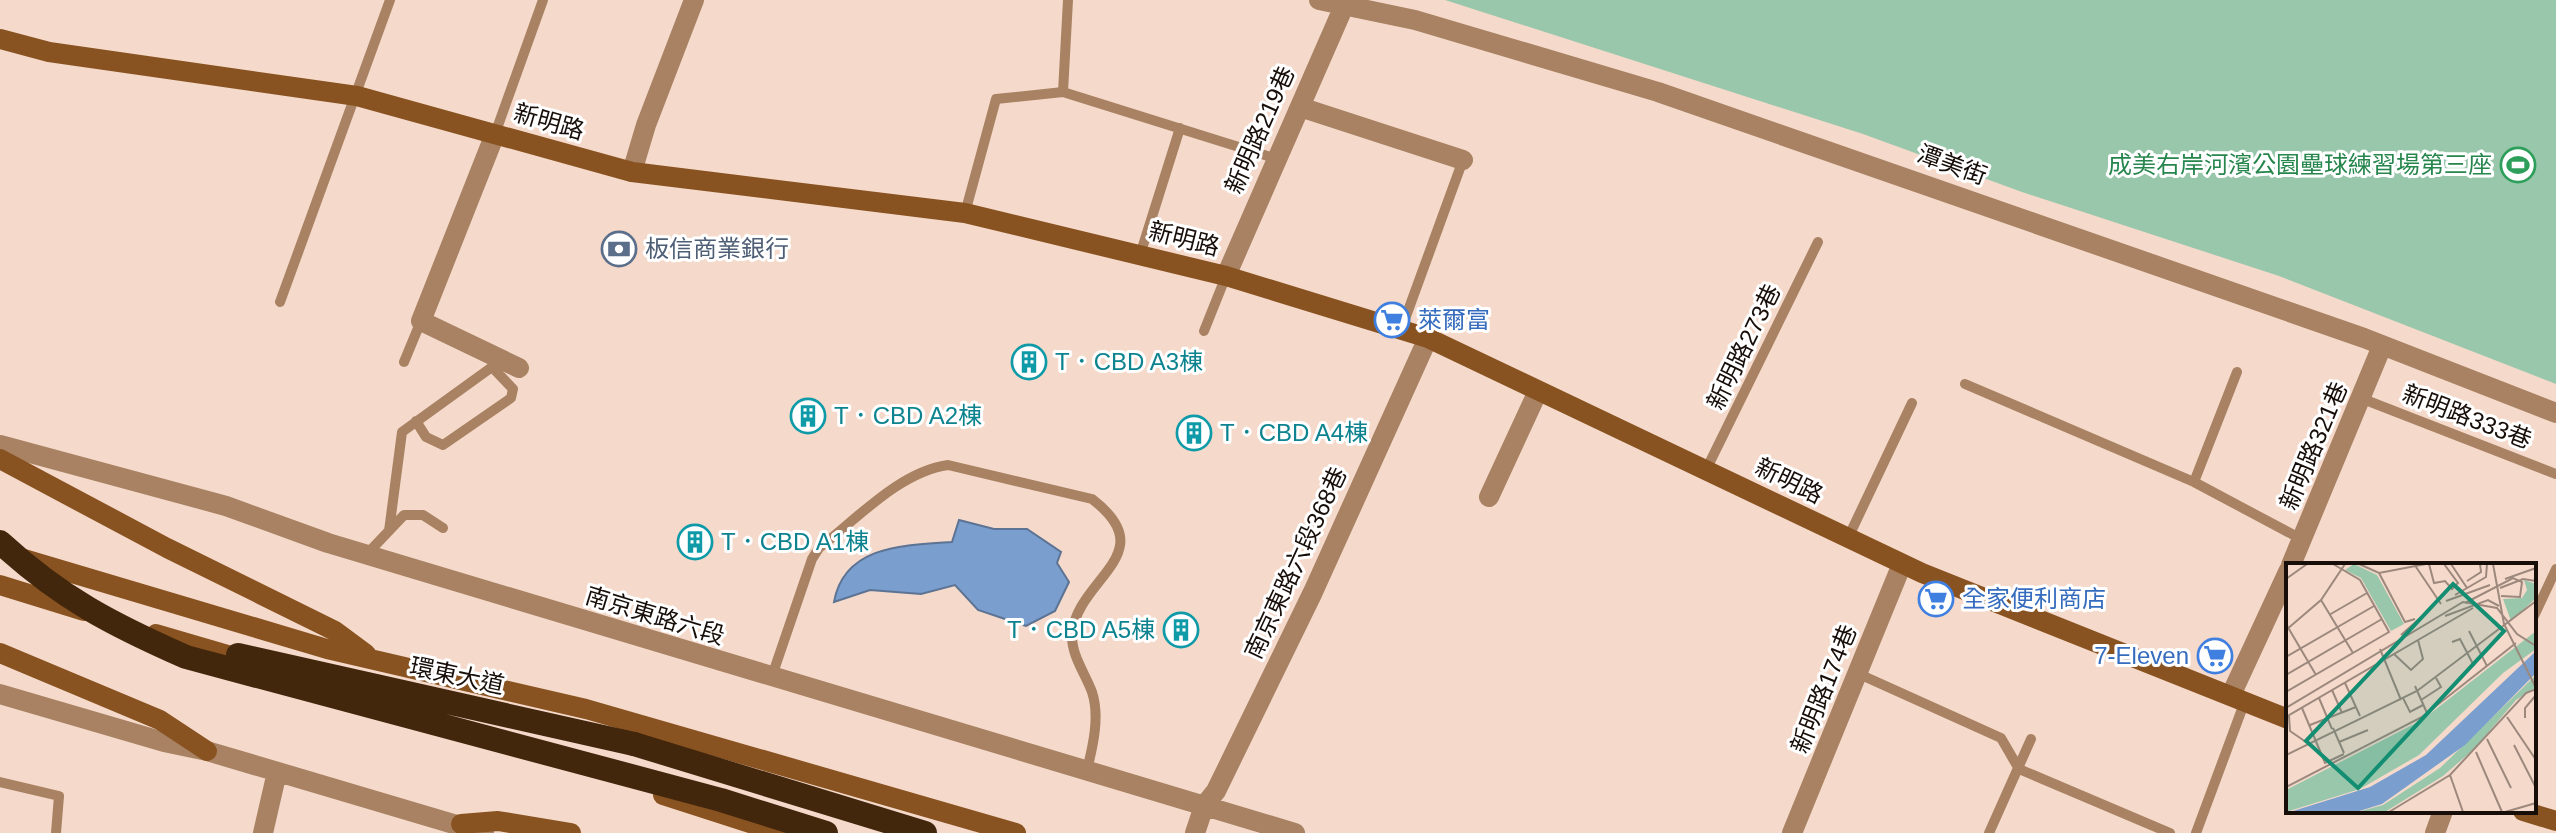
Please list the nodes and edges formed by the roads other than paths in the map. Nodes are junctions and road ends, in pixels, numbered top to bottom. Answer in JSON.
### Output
{"nodes":[{"id":1,"x":390,"y":0,"type":"edge"},
{"id":2,"x":543,"y":0,"type":"edge"},
{"id":3,"x":694,"y":0,"type":"edge"},
{"id":4,"x":1068,"y":0,"type":"edge"},
{"id":5,"x":1319,"y":0,"type":"edge"},
{"id":6,"x":1344,"y":6,"type":"junction"},
{"id":7,"x":0,"y":39,"type":"edge"},
{"id":8,"x":1063,"y":92,"type":"junction"},
{"id":9,"x":357,"y":96,"type":"junction"},
{"id":10,"x":1300,"y":107,"type":"junction"},
{"id":11,"x":1180,"y":128,"type":"junction"},
{"id":12,"x":495,"y":134,"type":"junction"},
{"id":13,"x":1274,"y":158,"type":"junction"},
{"id":14,"x":1463,"y":160,"type":"joint"},
{"id":15,"x":632,"y":172,"type":"junction"},
{"id":16,"x":965,"y":213,"type":"junction"},
{"id":17,"x":1818,"y":242,"type":"dead end"},
{"id":18,"x":1140,"y":255,"type":"junction"},
{"id":19,"x":1226,"y":276,"type":"junction"},
{"id":20,"x":280,"y":302,"type":"dead end"},
{"id":21,"x":421,"y":321,"type":"junction"},
{"id":22,"x":1401,"y":330,"type":"junction"},
{"id":23,"x":1204,"y":331,"type":"dead end"},
{"id":24,"x":1428,"y":338,"type":"junction"},
{"id":25,"x":2382,"y":346,"type":"junction"},
{"id":26,"x":404,"y":362,"type":"dead end"},
{"id":27,"x":519,"y":368,"type":"dead end"},
{"id":28,"x":2237,"y":372,"type":"dead end"},
{"id":29,"x":1965,"y":384,"type":"dead end"},
{"id":30,"x":1538,"y":391,"type":"junction"},
{"id":31,"x":2363,"y":399,"type":"junction"},
{"id":32,"x":1912,"y":403,"type":"dead end"},
{"id":33,"x":2556,"y":413,"type":"edge"},
{"id":34,"x":416,"y":421,"type":"junction"},
{"id":35,"x":0,"y":445,"type":"edge"},
{"id":36,"x":0,"y":459,"type":"edge"},
{"id":37,"x":1706,"y":470,"type":"junction"},
{"id":38,"x":2556,"y":474,"type":"edge"},
{"id":39,"x":2194,"y":482,"type":"junction"},
{"id":40,"x":1489,"y":497,"type":"dead end"},
{"id":41,"x":443,"y":528,"type":"dead end"},
{"id":42,"x":0,"y":529,"type":"edge"},
{"id":43,"x":389,"y":531,"type":"junction"},
{"id":44,"x":1848,"y":538,"type":"junction"},
{"id":45,"x":2303,"y":540,"type":"junction"},
{"id":46,"x":0,"y":542,"type":"edge"},
{"id":47,"x":0,"y":551,"type":"edge"},
{"id":48,"x":366,"y":555,"type":"junction"},
{"id":49,"x":2292,"y":563,"type":"edge"},
{"id":50,"x":1902,"y":564,"type":"junction"},
{"id":51,"x":2556,"y":569,"type":"edge"},
{"id":52,"x":2286,"y":577,"type":"edge"},
{"id":53,"x":0,"y":585,"type":"edge"},
{"id":54,"x":2536,"y":612,"type":"edge"},
{"id":55,"x":0,"y":653,"type":"edge"},
{"id":56,"x":369,"y":657,"type":"junction"},
{"id":57,"x":1859,"y":674,"type":"junction"},
{"id":58,"x":771,"y":678,"type":"junction"},
{"id":59,"x":0,"y":694,"type":"edge"},
{"id":60,"x":2238,"y":698,"type":"junction"},
{"id":61,"x":2286,"y":718,"type":"edge"},
{"id":62,"x":2031,"y":739,"type":"dead end"},
{"id":63,"x":207,"y":751,"type":"junction"},
{"id":64,"x":2019,"y":769,"type":"junction"},
{"id":65,"x":1087,"y":770,"type":"junction"},
{"id":66,"x":277,"y":772,"type":"junction"},
{"id":67,"x":0,"y":782,"type":"edge"},
{"id":68,"x":1204,"y":806,"type":"junction"},
{"id":69,"x":2442,"y":813,"type":"edge"},
{"id":70,"x":2530,"y":813,"type":"edge"},
{"id":71,"x":2556,"y":821,"type":"edge"},
{"id":72,"x":461,"y":824,"type":"junction"},
{"id":73,"x":56,"y":833,"type":"edge"},
{"id":74,"x":263,"y":833,"type":"edge"},
{"id":75,"x":484,"y":833,"type":"edge"},
{"id":76,"x":571,"y":833,"type":"edge"},
{"id":77,"x":781,"y":833,"type":"edge"},
{"id":78,"x":826,"y":833,"type":"edge"},
{"id":79,"x":925,"y":833,"type":"edge"},
{"id":80,"x":1016,"y":833,"type":"edge"},
{"id":81,"x":1195,"y":833,"type":"edge"},
{"id":82,"x":1295,"y":833,"type":"edge"},
{"id":83,"x":1792,"y":833,"type":"edge"},
{"id":84,"x":1989,"y":833,"type":"edge"},
{"id":85,"x":2170,"y":833,"type":"edge"},
{"id":86,"x":2196,"y":833,"type":"edge"},
{"id":87,"x":2435,"y":833,"type":"edge"}],
"edges":[{"from":1,"to":9,"type":"lane"},
{"from":2,"to":12,"type":"lane"},
{"from":3,"to":15,"type":"street"},
{"from":4,"to":8,"type":"lane"},
{"from":5,"to":6,"type":"street","name":"潭美街"},
{"from":6,"to":10,"type":"street","name":"新明路219巷"},
{"from":6,"to":25,"type":"street","name":"潭美街"},
{"from":7,"to":9,"type":"main road","name":"新明路"},
{"from":8,"to":11,"type":"lane"},
{"from":8,"to":16,"type":"lane"},
{"from":9,"to":12,"type":"main road","name":"新明路"},
{"from":9,"to":20,"type":"lane"},
{"from":10,"to":13,"type":"street","name":"新明路219巷"},
{"from":10,"to":14,"type":"street"},
{"from":11,"to":13,"type":"lane"},
{"from":11,"to":18,"type":"lane"},
{"from":12,"to":15,"type":"main road","name":"新明路"},
{"from":12,"to":21,"type":"street"},
{"from":13,"to":19,"type":"street","name":"新明路219巷"},
{"from":14,"to":22,"type":"lane"},
{"from":15,"to":16,"type":"main road","name":"新明路"},
{"from":16,"to":18,"type":"main road","name":"新明路"},
{"from":17,"to":37,"type":"lane","name":"新明路273巷"},
{"from":18,"to":19,"type":"main road","name":"新明路"},
{"from":19,"to":22,"type":"main road","name":"新明路"},
{"from":19,"to":23,"type":"lane"},
{"from":21,"to":26,"type":"lane"},
{"from":21,"to":27,"type":"street"},
{"from":22,"to":24,"type":"main road","name":"新明路"},
{"from":24,"to":30,"type":"main road","name":"新明路"},
{"from":24,"to":68,"type":"street","name":"南京東路六段368巷"},
{"from":25,"to":31,"type":"street","name":"新明路321巷"},
{"from":25,"to":33,"type":"street","name":"潭美街"},
{"from":28,"to":39,"type":"lane"},
{"from":29,"to":39,"type":"lane"},
{"from":30,"to":37,"type":"main road","name":"新明路"},
{"from":30,"to":40,"type":"street"},
{"from":31,"to":38,"type":"lane","name":"新明路333巷"},
{"from":31,"to":45,"type":"street","name":"新明路321巷"},
{"from":32,"to":44,"type":"lane"},
{"from":34,"to":34,"type":"lane"},
{"from":34,"to":43,"type":"lane"},
{"from":35,"to":48,"type":"street","name":"南京東路六段"},
{"from":36,"to":56,"type":"main road"},
{"from":37,"to":44,"type":"main road","name":"新明路"},
{"from":39,"to":45,"type":"lane"},
{"from":41,"to":43,"type":"lane"},
{"from":42,"to":79,"type":"highway","name":"環東大道","bridge":true},
{"from":43,"to":48,"type":"lane"},
{"from":44,"to":50,"type":"main road","name":"新明路"},
{"from":45,"to":49,"type":"street","name":"新明路321巷"},
{"from":46,"to":78,"type":"highway","name":"環東大道","bridge":true},
{"from":47,"to":56,"type":"main road"},
{"from":48,"to":58,"type":"street","name":"南京東路六段"},
{"from":50,"to":57,"type":"street","name":"新明路174巷"},
{"from":50,"to":60,"type":"main road","name":"新明路"},
{"from":51,"to":54,"type":"lane"},
{"from":52,"to":60,"type":"street"},
{"from":53,"to":77,"type":"main road"},
{"from":55,"to":63,"type":"main road"},
{"from":56,"to":80,"type":"main road"},
{"from":57,"to":64,"type":"lane"},
{"from":57,"to":83,"type":"street","name":"新明路174巷"},
{"from":58,"to":65,"type":"street","name":"南京東路六段"},
{"from":58,"to":65,"type":"lane"},
{"from":59,"to":63,"type":"street"},
{"from":60,"to":61,"type":"main road","name":"新明路"},
{"from":60,"to":86,"type":"lane"},
{"from":62,"to":64,"type":"lane"},
{"from":63,"to":66,"type":"street"},
{"from":64,"to":84,"type":"lane"},
{"from":64,"to":85,"type":"lane"},
{"from":65,"to":68,"type":"street","name":"南京東路六段"},
{"from":66,"to":72,"type":"street"},
{"from":66,"to":74,"type":"street"},
{"from":67,"to":73,"type":"lane"},
{"from":68,"to":81,"type":"street","name":"南京東路六段368巷"},
{"from":68,"to":82,"type":"street","name":"南京東路六段"},
{"from":69,"to":87,"type":"street"},
{"from":70,"to":71,"type":"main road"},
{"from":72,"to":75,"type":"street"},
{"from":72,"to":76,"type":"main road"}]}
